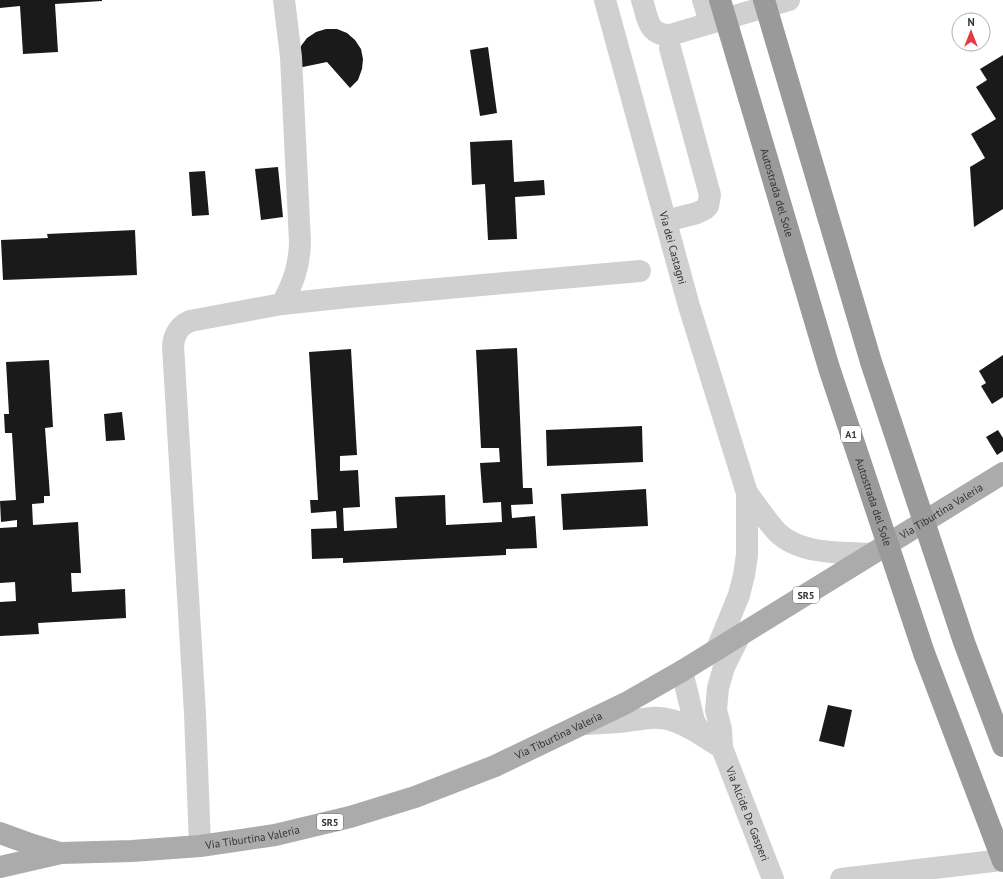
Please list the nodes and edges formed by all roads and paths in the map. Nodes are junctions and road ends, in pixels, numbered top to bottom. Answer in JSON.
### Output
{"nodes":[{"id":1,"x":284,"y":0,"type":"edge"},
{"id":2,"x":605,"y":0,"type":"edge"},
{"id":3,"x":642,"y":0,"type":"edge"},
{"id":4,"x":703,"y":0,"type":"edge"},
{"id":5,"x":720,"y":0,"type":"edge"},
{"id":6,"x":764,"y":0,"type":"edge"},
{"id":7,"x":789,"y":0,"type":"edge"},
{"id":8,"x":710,"y":22,"type":"junction"},
{"id":9,"x":670,"y":48,"type":"dead end"},
{"id":10,"x":666,"y":220,"type":"junction"},
{"id":11,"x":640,"y":271,"type":"dead end"},
{"id":12,"x":282,"y":304,"type":"junction"},
{"id":13,"x":1003,"y":473,"type":"edge"},
{"id":14,"x":747,"y":493,"type":"junction"},
{"id":15,"x":871,"y":554,"type":"junction"},
{"id":16,"x":740,"y":635,"type":"junction"},
{"id":17,"x":717,"y":649,"type":"junction"},
{"id":18,"x":682,"y":671,"type":"junction"},
{"id":19,"x":716,"y":710,"type":"junction"},
{"id":20,"x":583,"y":724,"type":"junction"},
{"id":21,"x":702,"y":734,"type":"junction"},
{"id":22,"x":1003,"y":746,"type":"edge"},
{"id":23,"x":722,"y":748,"type":"junction"},
{"id":24,"x":0,"y":833,"type":"edge"},
{"id":25,"x":200,"y":846,"type":"junction"},
{"id":26,"x":61,"y":853,"type":"junction"},
{"id":27,"x":1003,"y":861,"type":"edge"},
{"id":28,"x":0,"y":867,"type":"edge"},
{"id":29,"x":773,"y":879,"type":"edge"},
{"id":30,"x":841,"y":879,"type":"edge"}],
"edges":[{"from":1,"to":12,"type":"street"},
{"from":2,"to":10,"type":"street","name":"Via dei Castagni"},
{"from":3,"to":8,"type":"street"},
{"from":4,"to":8,"type":"street"},
{"from":5,"to":27,"type":"highway","name":"Autostrada del Sole","number":"A1"},
{"from":6,"to":22,"type":"highway"},
{"from":7,"to":8,"type":"street"},
{"from":9,"to":10,"type":"street"},
{"from":10,"to":14,"type":"street","name":"Via dei Castagni"},
{"from":11,"to":12,"type":"street"},
{"from":12,"to":25,"type":"street"},
{"from":13,"to":15,"type":"main road","name":"Via Tiburtina Valeria","number":"SR5"},
{"from":14,"to":15,"type":"street"},
{"from":14,"to":17,"type":"street"},
{"from":15,"to":16,"type":"main road","name":"Via Tiburtina Valeria","number":"SR5"},
{"from":16,"to":17,"type":"main road","name":"Via Tiburtina Valeria","number":"SR5"},
{"from":16,"to":19,"type":"street","name":"Via Alcide De Gasperi"},
{"from":17,"to":18,"type":"main road","name":"Via Tiburtina Valeria","number":"SR5"},
{"from":18,"to":19,"type":"street","name":"Via Alcide De Gasperi"},
{"from":18,"to":20,"type":"main road","name":"Via Tiburtina Valeria","number":"SR5"},
{"from":18,"to":21,"type":"street"},
{"from":19,"to":23,"type":"street","name":"Via Alcide De Gasperi"},
{"from":20,"to":21,"type":"street"},
{"from":20,"to":25,"type":"main road","name":"Via Tiburtina Valeria","number":"SR5"},
{"from":21,"to":23,"type":"street"},
{"from":23,"to":29,"type":"street","name":"Via Alcide De Gasperi"},
{"from":24,"to":26,"type":"main road"},
{"from":25,"to":26,"type":"main road","name":"Via Tiburtina Valeria","number":"SR5"},
{"from":26,"to":28,"type":"main road"},
{"from":27,"to":30,"type":"street"}]}
